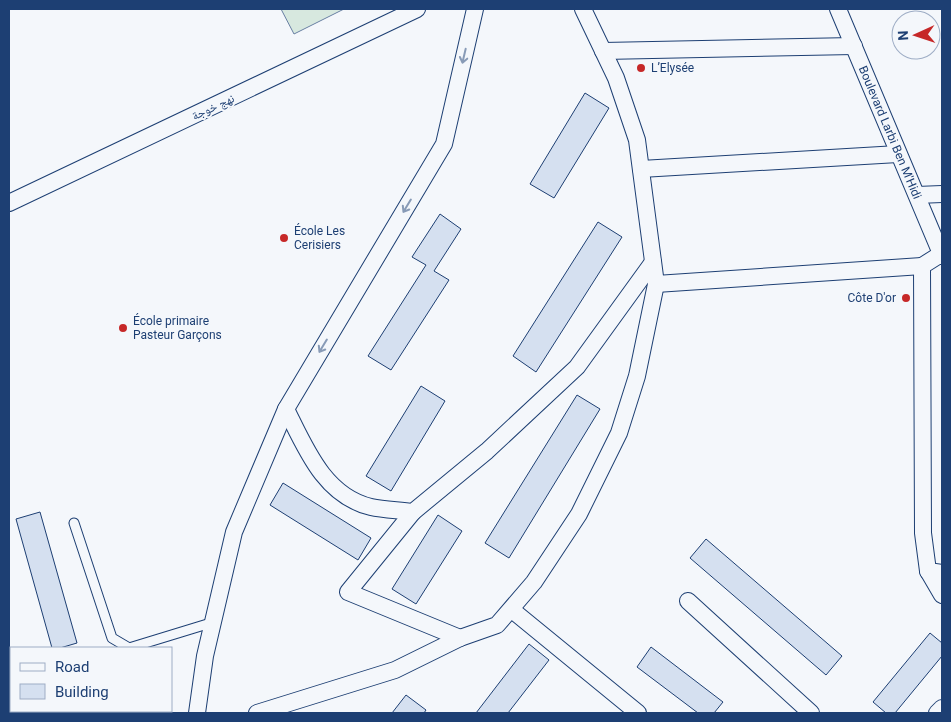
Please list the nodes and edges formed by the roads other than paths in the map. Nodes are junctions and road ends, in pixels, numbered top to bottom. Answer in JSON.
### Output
{"nodes":[{"id":1,"x":417,"y":9,"type":"edge"},
{"id":2,"x":476,"y":9,"type":"edge"},
{"id":3,"x":583,"y":9,"type":"edge"},
{"id":4,"x":838,"y":9,"type":"edge"},
{"id":5,"x":854,"y":46,"type":"junction"},
{"id":6,"x":603,"y":51,"type":"junction"},
{"id":7,"x":898,"y":154,"type":"junction"},
{"id":8,"x":641,"y":169,"type":"junction"},
{"id":9,"x":942,"y":194,"type":"edge"},
{"id":10,"x":917,"y":195,"type":"junction"},
{"id":11,"x":9,"y":203,"type":"edge"},
{"id":12,"x":942,"y":255,"type":"edge"},
{"id":13,"x":653,"y":262,"type":"junction"},
{"id":14,"x":922,"y":266,"type":"junction"},
{"id":15,"x":656,"y":284,"type":"junction"},
{"id":16,"x":286,"y":409,"type":"junction"},
{"id":17,"x":413,"y":512,"type":"junction"},
{"id":18,"x":74,"y":523,"type":"dead end"},
{"id":19,"x":935,"y":572,"type":"edge"},
{"id":20,"x":942,"y":595,"type":"edge"},
{"id":21,"x":688,"y":601,"type":"dead end"},
{"id":22,"x":512,"y":610,"type":"junction"},
{"id":23,"x":214,"y":622,"type":"junction"},
{"id":24,"x":460,"y":638,"type":"junction"},
{"id":25,"x":127,"y":647,"type":"edge"},
{"id":26,"x":132,"y":647,"type":"edge"},
{"id":27,"x":942,"y":708,"type":"edge"},
{"id":28,"x":9,"y":709,"type":"edge"},
{"id":29,"x":10,"y":713,"type":"edge"},
{"id":30,"x":197,"y":713,"type":"edge"},
{"id":31,"x":257,"y":713,"type":"edge"},
{"id":32,"x":638,"y":713,"type":"edge"},
{"id":33,"x":811,"y":713,"type":"edge"},
{"id":34,"x":937,"y":713,"type":"edge"}],
"edges":[{"from":1,"to":11,"type":"street","name":"نهج خوجة"},
{"from":2,"to":16,"type":"street","one_way":true},
{"from":3,"to":6,"type":"street"},
{"from":4,"to":5,"type":"street","name":"Boulevard Larbi Ben M'Hidi"},
{"from":5,"to":6,"type":"street"},
{"from":5,"to":7,"type":"street","name":"Boulevard Larbi Ben M'Hidi"},
{"from":6,"to":8,"type":"street"},
{"from":7,"to":8,"type":"street"},
{"from":7,"to":10,"type":"street","name":"Boulevard Larbi Ben M'Hidi"},
{"from":8,"to":13,"type":"street"},
{"from":9,"to":10,"type":"street"},
{"from":10,"to":12,"type":"street","name":"Boulevard Larbi Ben M'Hidi"},
{"from":12,"to":14,"type":"street"},
{"from":13,"to":15,"type":"street"},
{"from":13,"to":17,"type":"street"},
{"from":14,"to":15,"type":"street"},
{"from":14,"to":19,"type":"street"},
{"from":15,"to":22,"type":"street"},
{"from":16,"to":17,"type":"street"},
{"from":16,"to":23,"type":"street"},
{"from":17,"to":24,"type":"street"},
{"from":18,"to":25,"type":"lane"},
{"from":19,"to":20,"type":"street"},
{"from":21,"to":33,"type":"street"},
{"from":22,"to":24,"type":"street"},
{"from":22,"to":32,"type":"street"},
{"from":23,"to":26,"type":"lane"},
{"from":23,"to":30,"type":"street"},
{"from":24,"to":31,"type":"street"},
{"from":27,"to":34,"type":"street"},
{"from":28,"to":29,"type":"street"}]}
